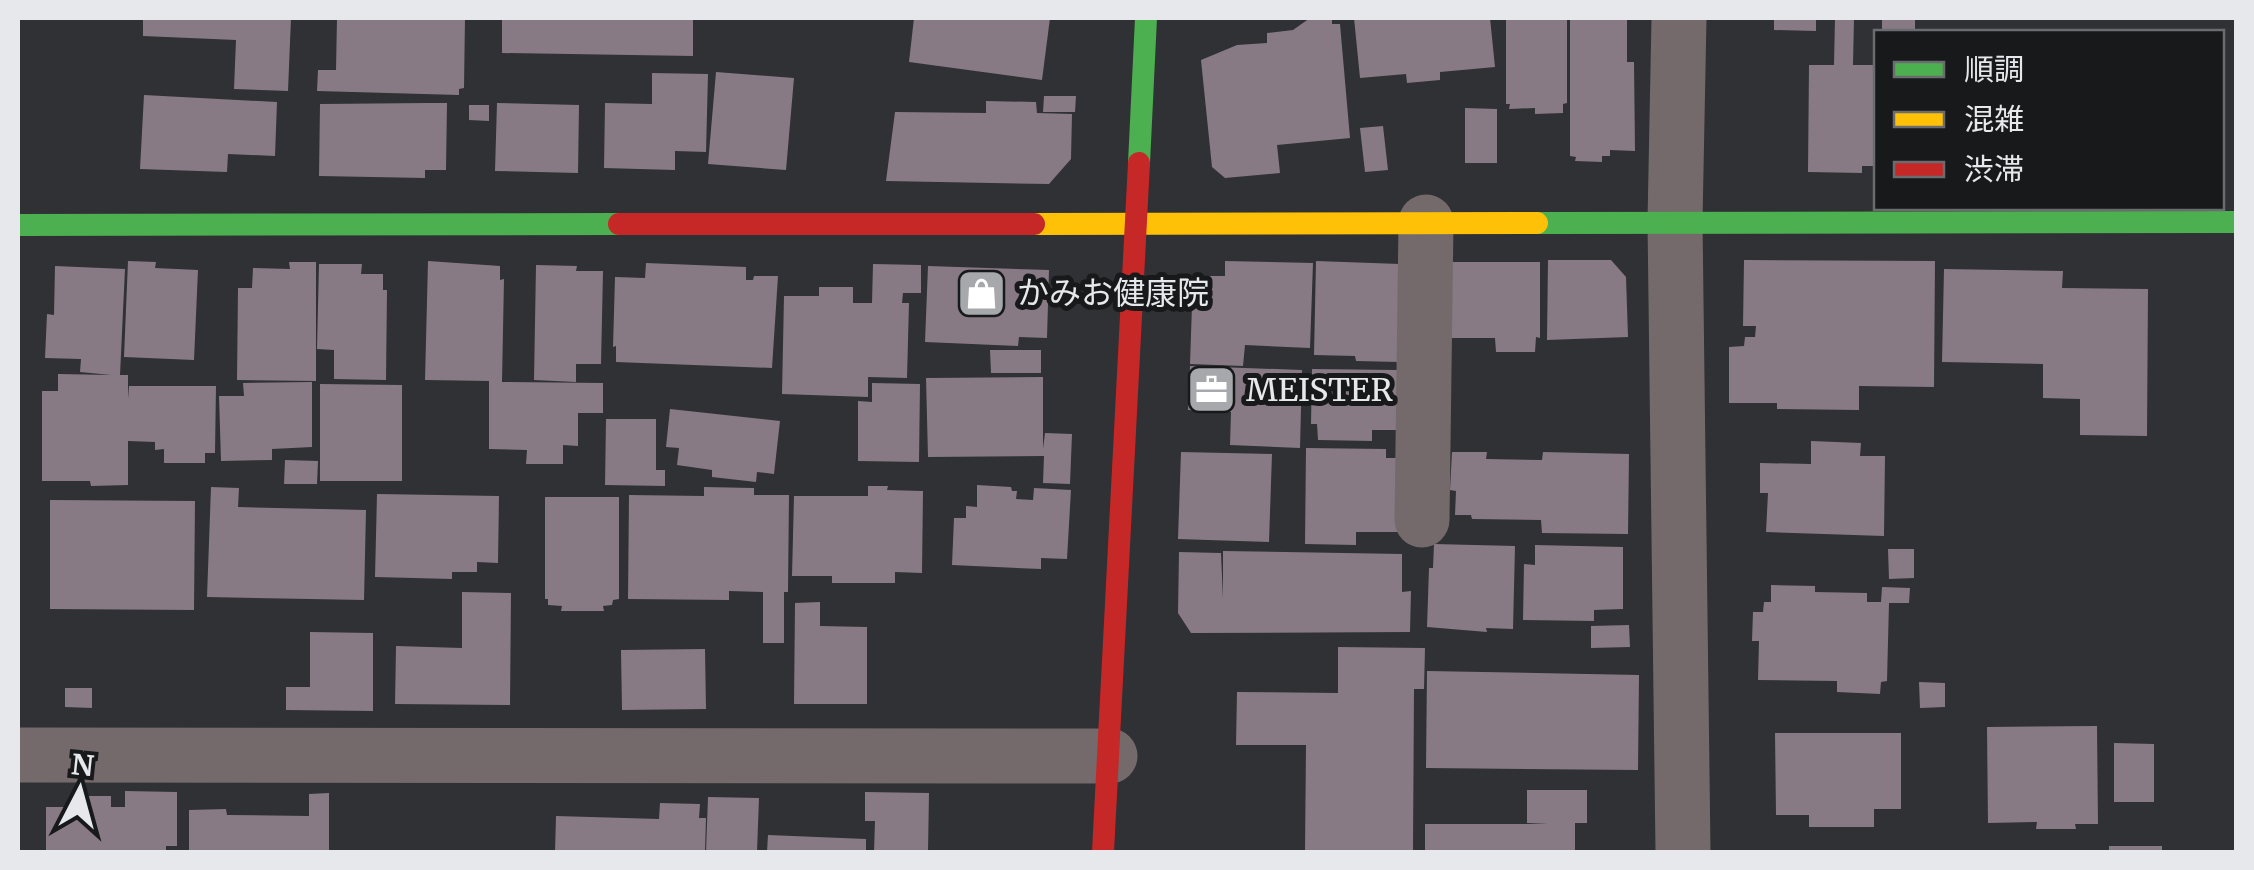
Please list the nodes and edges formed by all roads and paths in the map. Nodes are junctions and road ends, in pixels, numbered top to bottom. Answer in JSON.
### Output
{"nodes":[{"id":1,"x":1146,"y":18,"type":"edge"},
{"id":2,"x":1679,"y":18,"type":"edge"},
{"id":3,"x":1676,"y":221,"type":"junction"},
{"id":4,"x":1426,"y":222,"type":"junction"},
{"id":5,"x":2236,"y":222,"type":"edge"},
{"id":6,"x":1136,"y":224,"type":"junction"},
{"id":7,"x":18,"y":225,"type":"edge"},
{"id":8,"x":1422,"y":520,"type":"dead end"},
{"id":9,"x":18,"y":755,"type":"edge"},
{"id":10,"x":1110,"y":756,"type":"junction"},
{"id":11,"x":1103,"y":852,"type":"edge"},
{"id":12,"x":1683,"y":852,"type":"edge"}],
"edges":[{"from":1,"to":6,"type":"street"},
{"from":2,"to":3,"type":"street"},
{"from":3,"to":4,"type":"street"},
{"from":3,"to":5,"type":"street"},
{"from":3,"to":12,"type":"street"},
{"from":4,"to":6,"type":"street"},
{"from":4,"to":8,"type":"street"},
{"from":6,"to":7,"type":"street"},
{"from":6,"to":10,"type":"street"},
{"from":9,"to":10,"type":"street"},
{"from":10,"to":11,"type":"street"}]}
